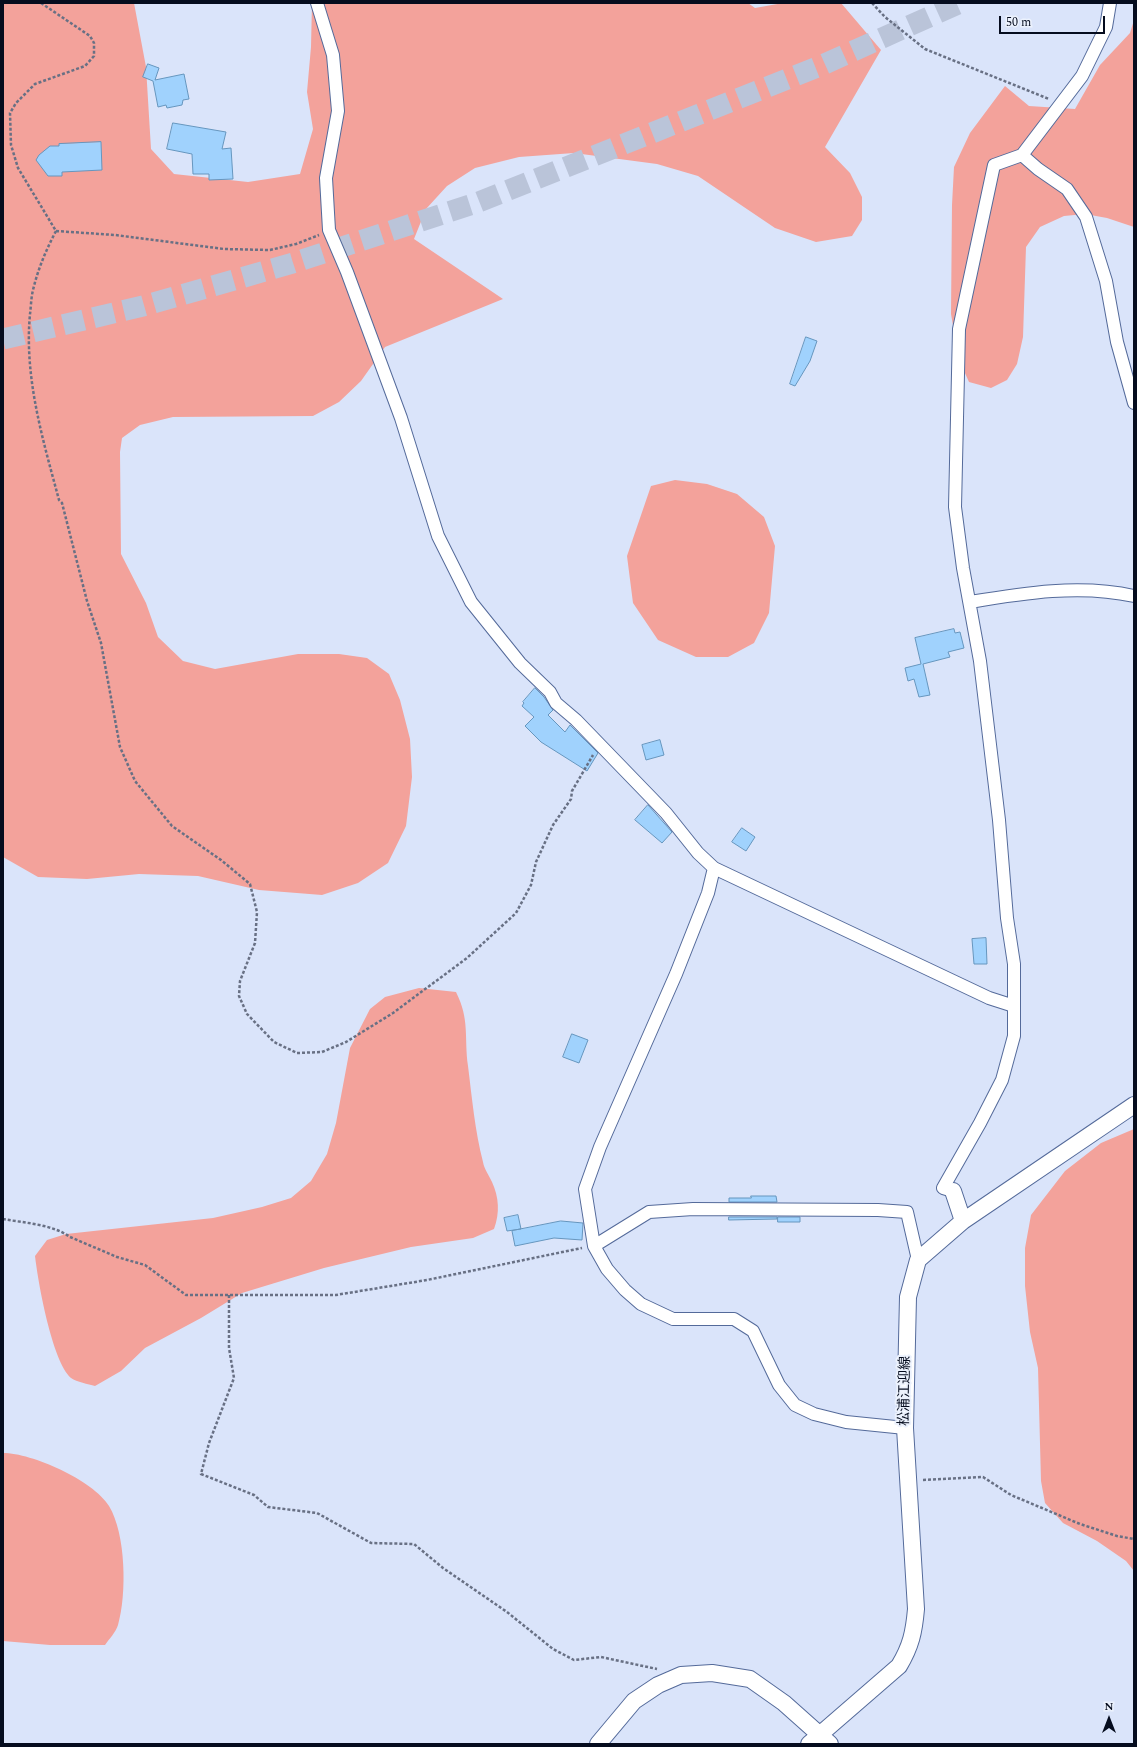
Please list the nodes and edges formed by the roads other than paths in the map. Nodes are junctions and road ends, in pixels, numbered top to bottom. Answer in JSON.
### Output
{"nodes":[{"id":1,"x":318,"y":3,"type":"edge"},
{"id":2,"x":1110,"y":3,"type":"edge"},
{"id":3,"x":1022,"y":154,"type":"junction"},
{"id":4,"x":1134,"y":403,"type":"edge"},
{"id":5,"x":1134,"y":596,"type":"edge"},
{"id":6,"x":970,"y":602,"type":"junction"},
{"id":7,"x":714,"y":868,"type":"junction"},
{"id":8,"x":1014,"y":1006,"type":"junction"},
{"id":9,"x":1134,"y":1105,"type":"edge"},
{"id":10,"x":953,"y":1191,"type":"joint"},
{"id":11,"x":962,"y":1221,"type":"junction"},
{"id":12,"x":594,"y":1246,"type":"junction"},
{"id":13,"x":918,"y":1260,"type":"junction"},
{"id":14,"x":905,"y":1428,"type":"junction"},
{"id":15,"x":820,"y":1740,"type":"edge"},
{"id":16,"x":598,"y":1744,"type":"edge"}],
"edges":[{"from":1,"to":7,"type":"street"},
{"from":2,"to":3,"type":"street"},
{"from":3,"to":4,"type":"street"},
{"from":3,"to":6,"type":"street"},
{"from":5,"to":6,"type":"street"},
{"from":6,"to":8,"type":"street"},
{"from":7,"to":8,"type":"street"},
{"from":7,"to":12,"type":"street"},
{"from":8,"to":10,"type":"street"},
{"from":9,"to":11,"type":"main road"},
{"from":10,"to":11,"type":"main road"},
{"from":11,"to":13,"type":"main road"},
{"from":12,"to":13,"type":"street"},
{"from":12,"to":14,"type":"street"},
{"from":13,"to":14,"type":"main road","name":"松浦江迎線"},
{"from":14,"to":15,"type":"main road","name":"松浦江迎線"},
{"from":15,"to":16,"type":"main road"}]}
